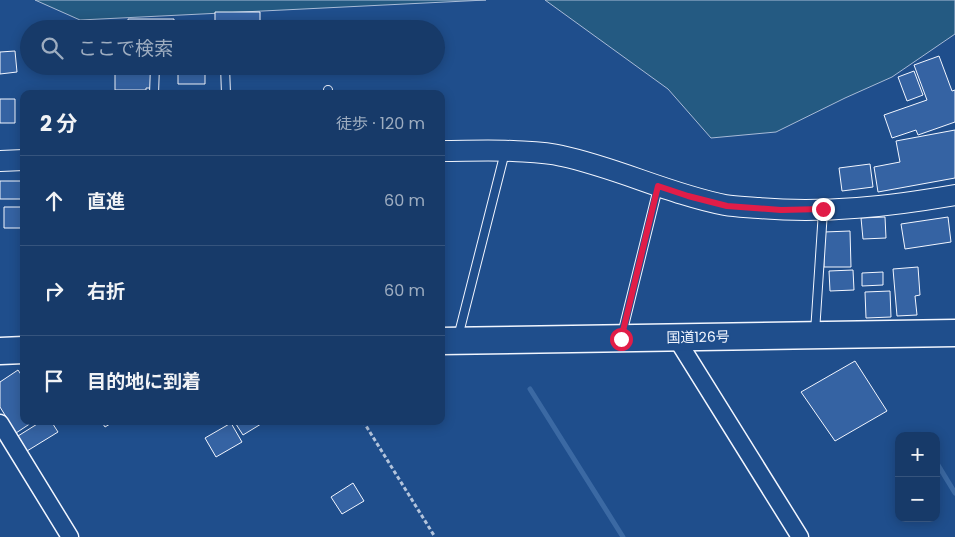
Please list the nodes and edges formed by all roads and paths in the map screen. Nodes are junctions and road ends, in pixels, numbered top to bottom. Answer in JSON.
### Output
{"nodes":[{"id":1,"x":155,"y":75,"type":"edge"},
{"id":2,"x":225,"y":75,"type":"edge"},
{"id":3,"x":154,"y":90,"type":"edge"},
{"id":4,"x":226,"y":90,"type":"edge"},
{"id":5,"x":445,"y":151,"type":"edge"},
{"id":6,"x":505,"y":151,"type":"junction"},
{"id":7,"x":20,"y":160,"type":"edge"},
{"id":8,"x":0,"y":161,"type":"edge"},
{"id":9,"x":658,"y":186,"type":"junction"},
{"id":10,"x":955,"y":195,"type":"edge"},
{"id":11,"x":823,"y":209,"type":"junction"},
{"id":12,"x":955,"y":334,"type":"edge"},
{"id":13,"x":814,"y":336,"type":"junction"},
{"id":14,"x":676,"y":338,"type":"junction"},
{"id":15,"x":621,"y":339,"type":"junction"},
{"id":16,"x":449,"y":341,"type":"edge"},
{"id":17,"x":0,"y":350,"type":"edge"},
{"id":18,"x":20,"y":350,"type":"edge"},
{"id":19,"x":0,"y":423,"type":"edge"},
{"id":20,"x":365,"y":425,"type":"edge"},
{"id":21,"x":70,"y":537,"type":"edge"},
{"id":22,"x":435,"y":537,"type":"edge"},
{"id":23,"x":800,"y":537,"type":"edge"}],
"edges":[{"from":1,"to":3,"type":"lane"},
{"from":2,"to":4,"type":"lane"},
{"from":5,"to":6,"type":"street"},
{"from":6,"to":9,"type":"street"},
{"from":6,"to":16,"type":"lane"},
{"from":7,"to":8,"type":"street"},
{"from":9,"to":11,"type":"street"},
{"from":9,"to":15,"type":"lane"},
{"from":10,"to":11,"type":"street"},
{"from":11,"to":13,"type":"lane"},
{"from":12,"to":13,"type":"highway","name":"国道126号"},
{"from":13,"to":14,"type":"highway","name":"国道126号"},
{"from":14,"to":15,"type":"highway","name":"国道126号"},
{"from":14,"to":23,"type":"street"},
{"from":15,"to":16,"type":"highway","name":"国道126号"},
{"from":17,"to":18,"type":"highway"},
{"from":19,"to":21,"type":"street"},
{"from":20,"to":22,"type":"path"}]}
